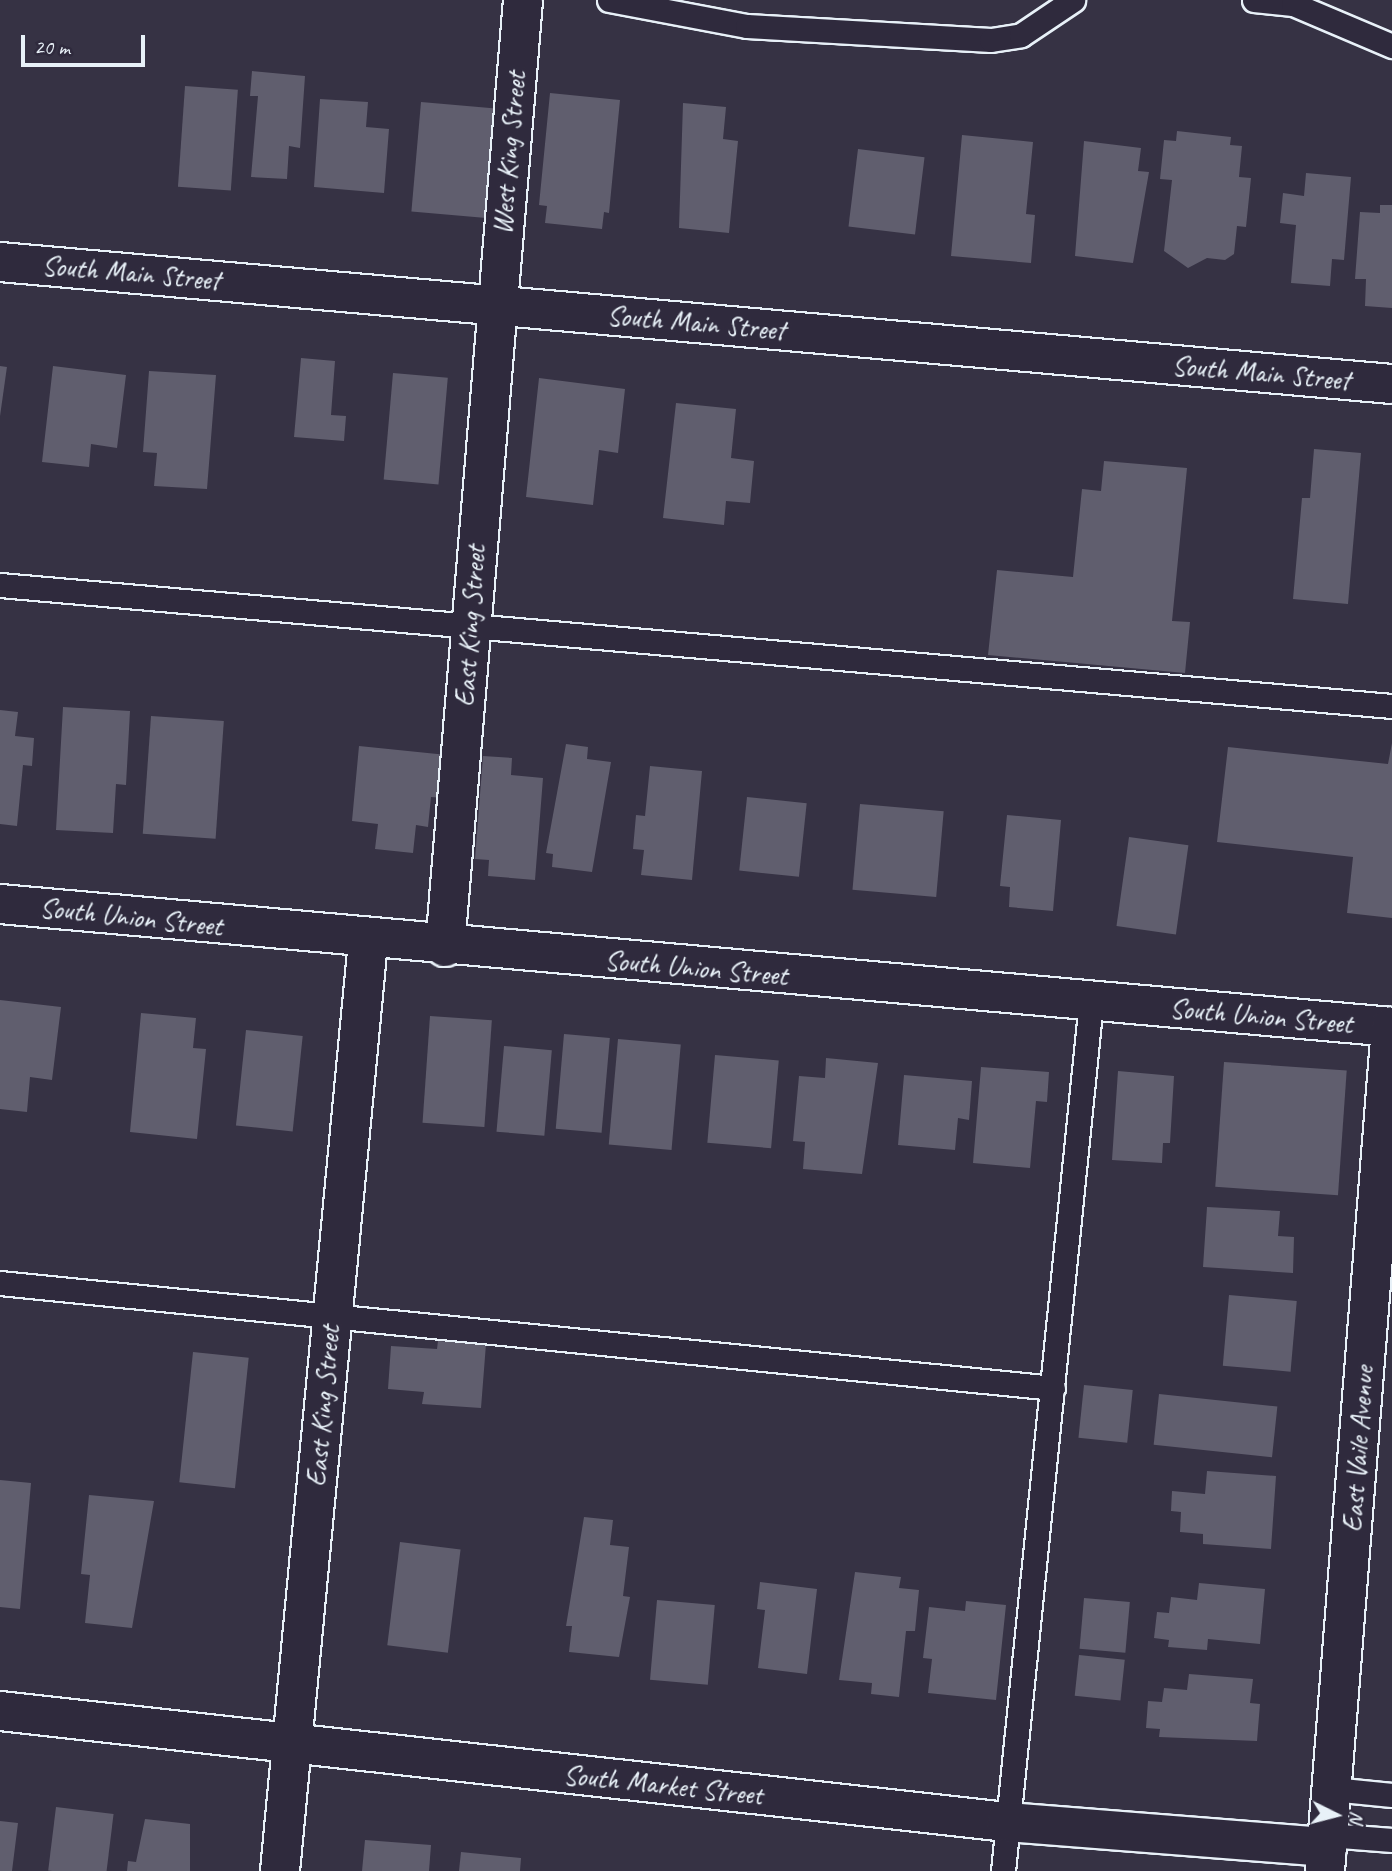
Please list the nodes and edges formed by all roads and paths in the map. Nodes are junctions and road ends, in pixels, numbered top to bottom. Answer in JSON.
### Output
{"nodes":[{"id":1,"x":523,"y":0,"type":"edge"},
{"id":2,"x":609,"y":0,"type":"edge"},
{"id":3,"x":1073,"y":0,"type":"edge"},
{"id":4,"x":1254,"y":0,"type":"edge"},
{"id":5,"x":1392,"y":46,"type":"edge"},
{"id":6,"x":0,"y":262,"type":"edge"},
{"id":7,"x":495,"y":305,"type":"junction"},
{"id":8,"x":1392,"y":384,"type":"edge"},
{"id":9,"x":0,"y":585,"type":"edge"},
{"id":10,"x":470,"y":626,"type":"junction"},
{"id":11,"x":1392,"y":706,"type":"edge"},
{"id":12,"x":0,"y":904,"type":"edge"},
{"id":13,"x":368,"y":941,"type":"junction"},
{"id":14,"x":445,"y":947,"type":"junction"},
{"id":15,"x":1091,"y":1001,"type":"junction"},
{"id":16,"x":1392,"y":1027,"type":"edge"},
{"id":17,"x":0,"y":1283,"type":"edge"},
{"id":18,"x":332,"y":1316,"type":"junction"},
{"id":19,"x":1053,"y":1388,"type":"junction"},
{"id":20,"x":0,"y":1711,"type":"edge"},
{"id":21,"x":292,"y":1741,"type":"junction"},
{"id":22,"x":1332,"y":1789,"type":"junction"},
{"id":23,"x":1392,"y":1795,"type":"edge"},
{"id":24,"x":1007,"y":1822,"type":"junction"},
{"id":25,"x":1392,"y":1840,"type":"edge"},
{"id":26,"x":1327,"y":1851,"type":"edge"},
{"id":27,"x":280,"y":1871,"type":"edge"},
{"id":28,"x":1003,"y":1871,"type":"edge"}],
"edges":[{"from":1,"to":7,"type":"street","name":"West King Street"},
{"from":2,"to":3,"type":"lane"},
{"from":4,"to":5,"type":"lane"},
{"from":6,"to":7,"type":"street","name":"South Main Street"},
{"from":7,"to":8,"type":"street","name":"South Main Street"},
{"from":7,"to":10,"type":"street","name":"East King Street"},
{"from":9,"to":10,"type":"lane"},
{"from":10,"to":11,"type":"lane"},
{"from":10,"to":14,"type":"street","name":"East King Street"},
{"from":12,"to":13,"type":"street","name":"South Union Street"},
{"from":13,"to":14,"type":"street","name":"South Union Street"},
{"from":13,"to":18,"type":"street","name":"East King Street"},
{"from":14,"to":15,"type":"street","name":"South Union Street"},
{"from":15,"to":16,"type":"street","name":"South Union Street"},
{"from":15,"to":19,"type":"lane"},
{"from":16,"to":22,"type":"street","name":"East Vaile Avenue"},
{"from":17,"to":18,"type":"lane"},
{"from":18,"to":19,"type":"lane"},
{"from":18,"to":21,"type":"street","name":"East King Street"},
{"from":19,"to":24,"type":"lane"},
{"from":20,"to":21,"type":"street","name":"South Market Street"},
{"from":21,"to":24,"type":"street","name":"South Market Street"},
{"from":21,"to":27,"type":"street","name":"East King Street"},
{"from":22,"to":23,"type":"lane"},
{"from":22,"to":26,"type":"street","name":"East Vaile Avenue"},
{"from":24,"to":26,"type":"street","name":"South Market Street"},
{"from":24,"to":28,"type":"lane"},
{"from":25,"to":26,"type":"lane"}]}
